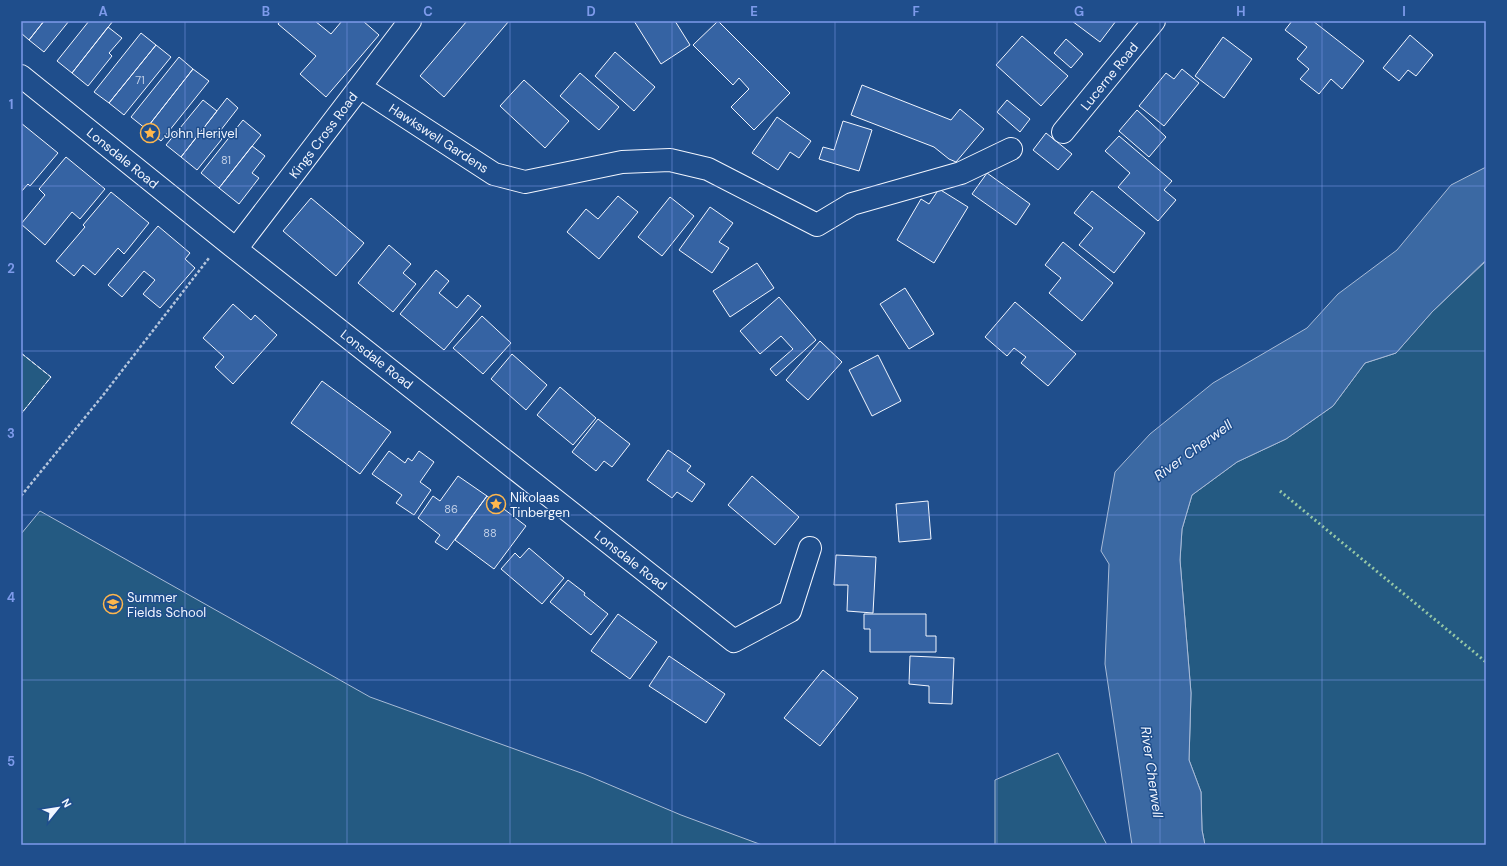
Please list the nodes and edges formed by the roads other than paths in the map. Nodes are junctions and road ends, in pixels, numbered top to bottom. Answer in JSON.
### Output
{"nodes":[{"id":1,"x":410,"y":21,"type":"edge"},
{"id":2,"x":1154,"y":21,"type":"edge"},
{"id":3,"x":21,"y":76,"type":"edge"},
{"id":4,"x":360,"y":87,"type":"junction"},
{"id":5,"x":1063,"y":132,"type":"dead end"},
{"id":6,"x":1011,"y":149,"type":"dead end"},
{"id":7,"x":236,"y":249,"type":"junction"},
{"id":8,"x":810,"y":548,"type":"dead end"}],
"edges":[{"from":1,"to":4,"type":"street","name":"Kings Cross Road"},
{"from":2,"to":5,"type":"street","name":"Lucerne Road"},
{"from":3,"to":7,"type":"street","name":"Lonsdale Road"},
{"from":4,"to":6,"type":"street","name":"Hawkswell Gardens"},
{"from":4,"to":7,"type":"street","name":"Kings Cross Road"},
{"from":7,"to":8,"type":"street","name":"Lonsdale Road"}]}
